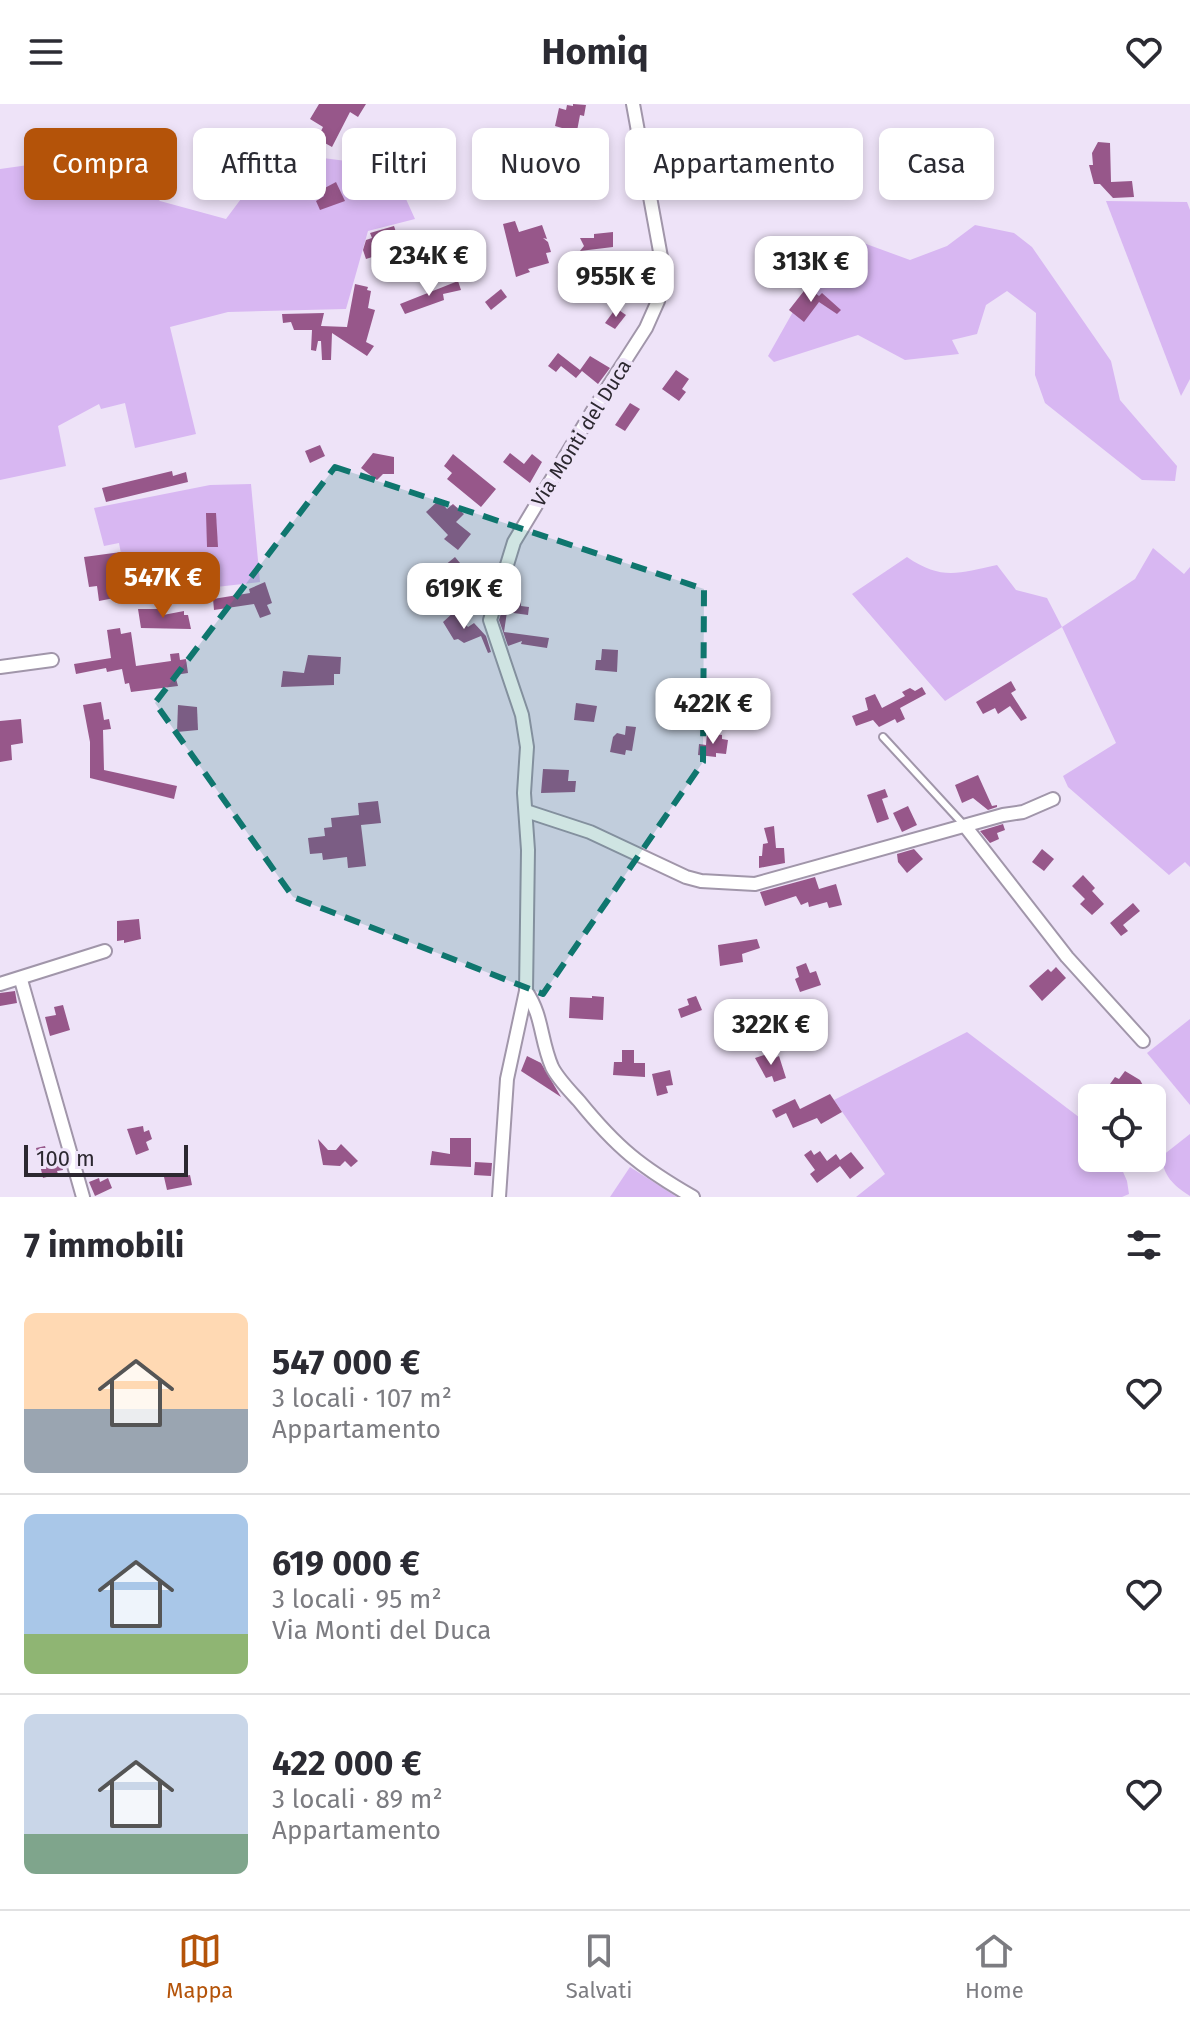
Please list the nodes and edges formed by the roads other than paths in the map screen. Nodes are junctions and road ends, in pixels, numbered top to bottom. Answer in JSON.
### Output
{"nodes":[{"id":1,"x":633,"y":104,"type":"edge"},
{"id":2,"x":52,"y":660,"type":"dead end"},
{"id":3,"x":0,"y":667,"type":"edge"},
{"id":4,"x":883,"y":737,"type":"dead end"},
{"id":5,"x":1053,"y":799,"type":"dead end"},
{"id":6,"x":526,"y":811,"type":"junction"},
{"id":7,"x":965,"y":826,"type":"junction"},
{"id":8,"x":105,"y":951,"type":"dead end"},
{"id":9,"x":21,"y":980,"type":"junction"},
{"id":10,"x":0,"y":984,"type":"edge"},
{"id":11,"x":526,"y":991,"type":"junction"},
{"id":12,"x":1143,"y":1041,"type":"dead end"},
{"id":13,"x":83,"y":1197,"type":"edge"},
{"id":14,"x":499,"y":1197,"type":"edge"},
{"id":15,"x":693,"y":1197,"type":"edge"}],
"edges":[{"from":1,"to":6,"type":"street","name":"Via Monti del Duca"},
{"from":2,"to":3,"type":"street"},
{"from":4,"to":7,"type":"lane"},
{"from":5,"to":7,"type":"street"},
{"from":6,"to":7,"type":"street"},
{"from":6,"to":11,"type":"street"},
{"from":7,"to":12,"type":"street"},
{"from":8,"to":9,"type":"street"},
{"from":9,"to":10,"type":"street"},
{"from":9,"to":13,"type":"street"},
{"from":11,"to":14,"type":"street"},
{"from":11,"to":15,"type":"street"}]}
